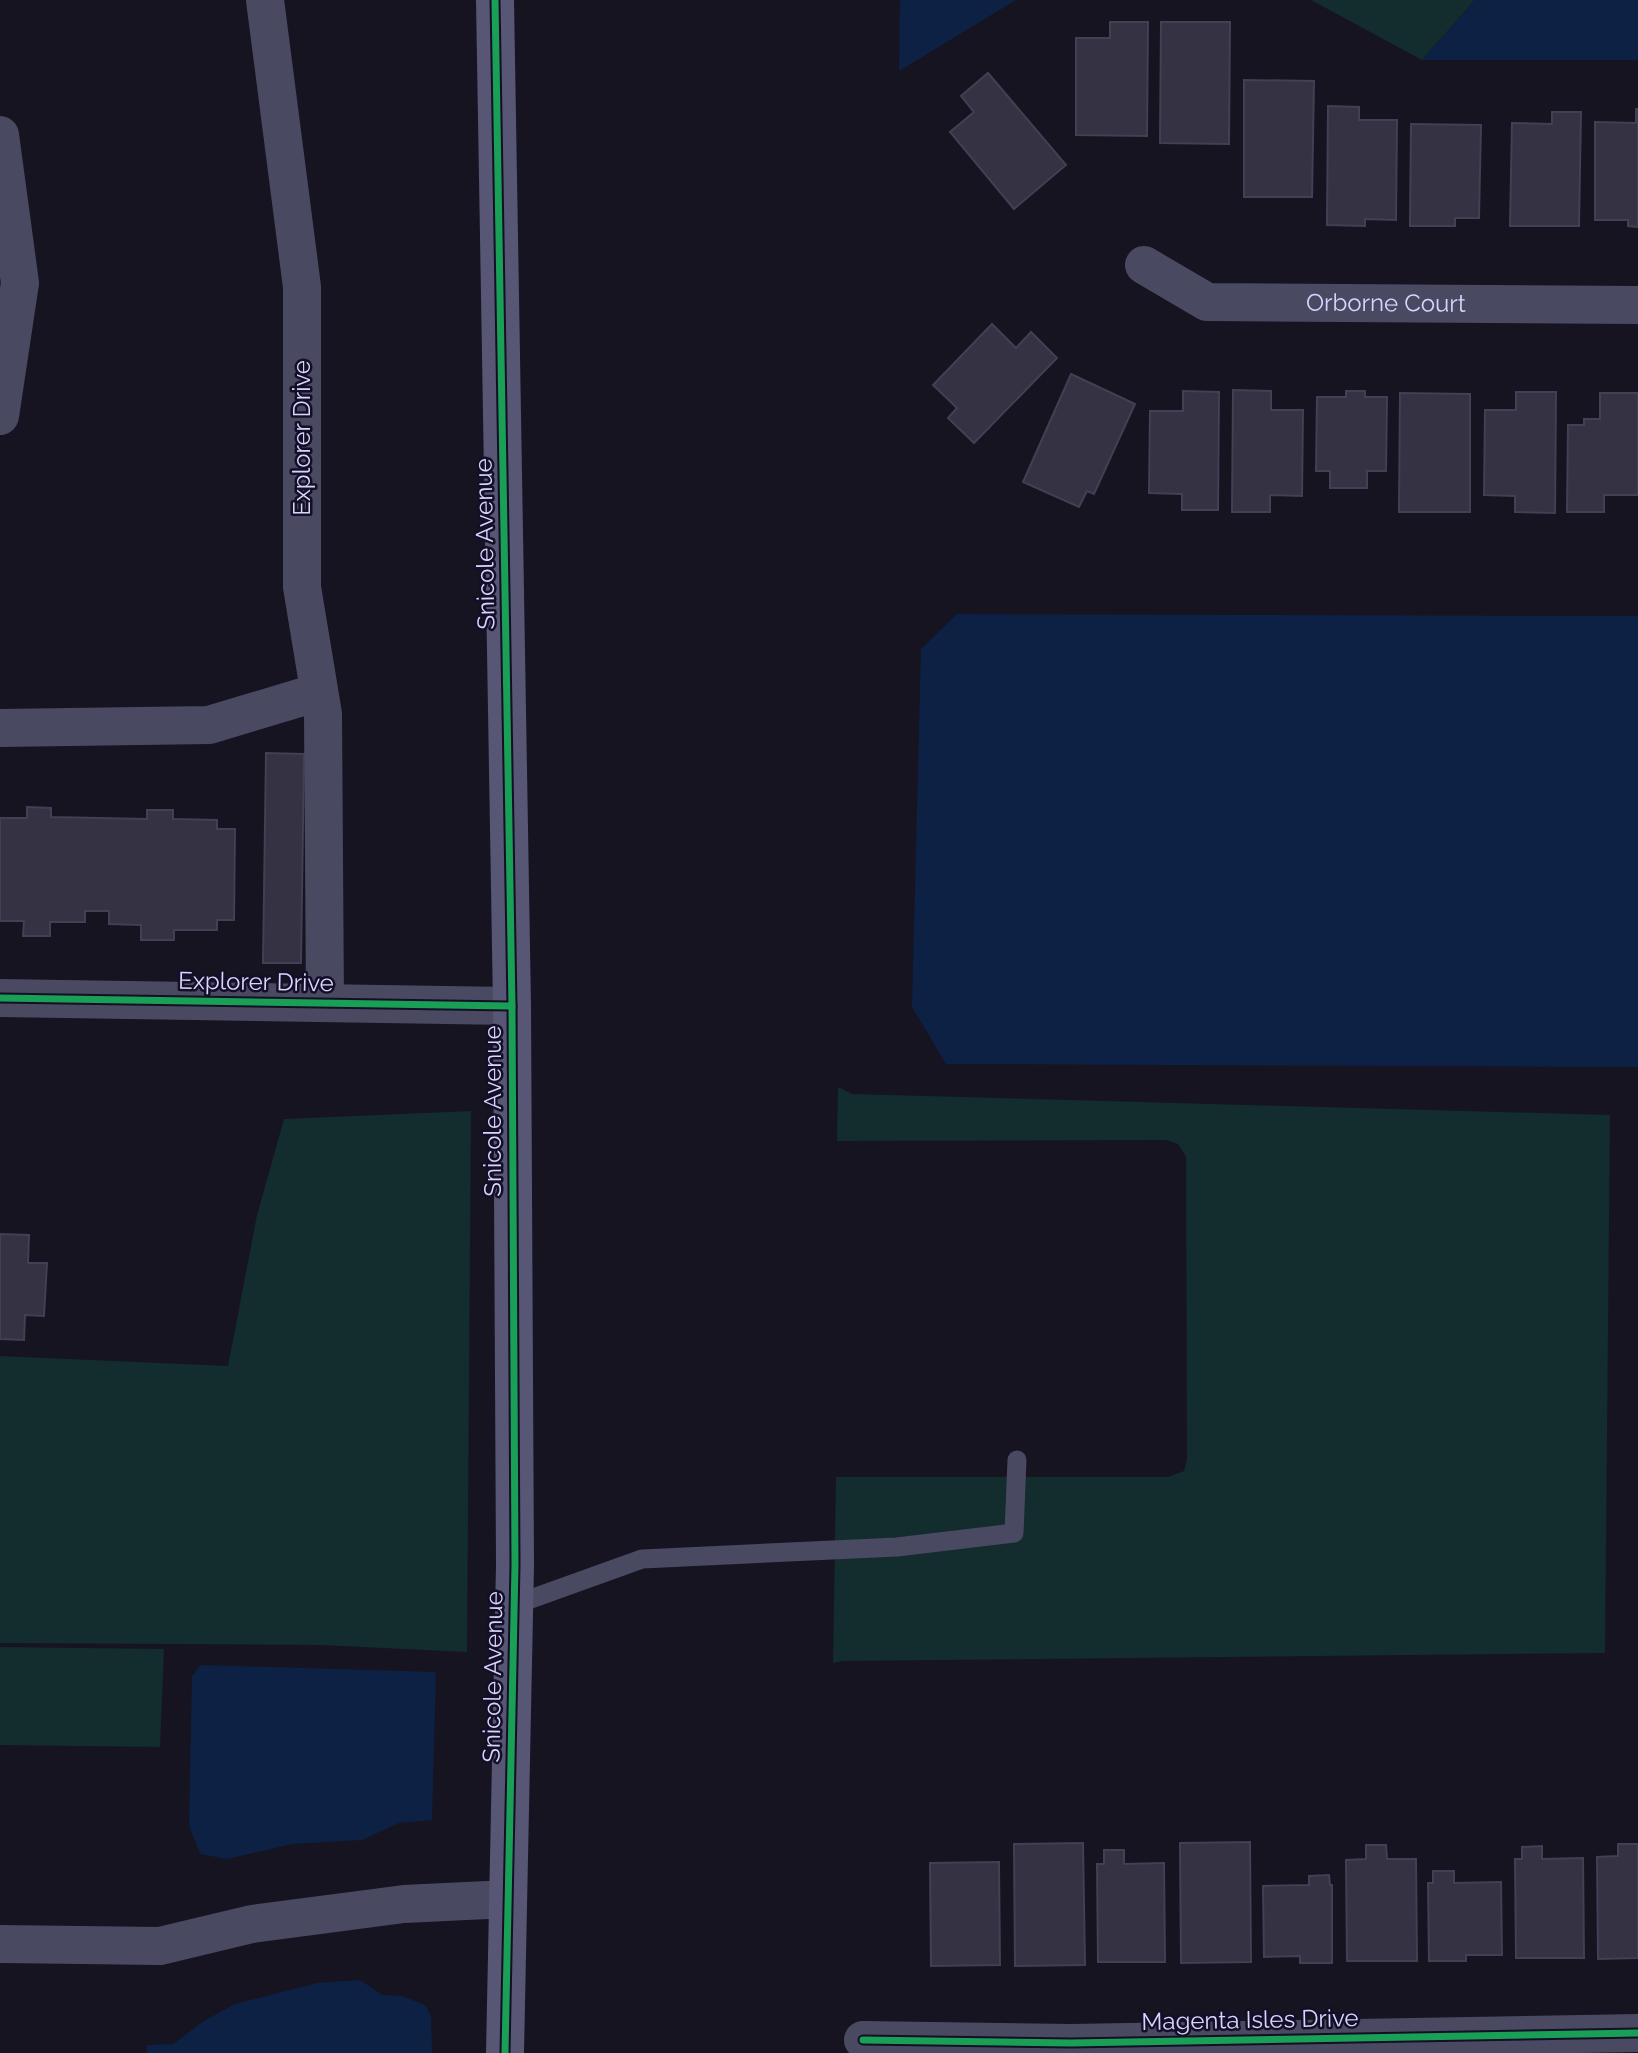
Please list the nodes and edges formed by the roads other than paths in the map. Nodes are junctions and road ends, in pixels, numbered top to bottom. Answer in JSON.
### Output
{"nodes":[{"id":1,"x":265,"y":0,"type":"edge"},
{"id":2,"x":495,"y":0,"type":"edge"},
{"id":3,"x":0,"y":135,"type":"edge"},
{"id":4,"x":1144,"y":265,"type":"dead end"},
{"id":5,"x":1638,"y":305,"type":"edge"},
{"id":6,"x":0,"y":416,"type":"edge"},
{"id":7,"x":319,"y":692,"type":"junction"},
{"id":8,"x":0,"y":728,"type":"edge"},
{"id":9,"x":0,"y":998,"type":"edge"},
{"id":10,"x":325,"y":1003,"type":"junction"},
{"id":11,"x":512,"y":1006,"type":"junction"},
{"id":12,"x":1017,"y":1460,"type":"dead end"},
{"id":13,"x":514,"y":1605,"type":"junction"},
{"id":14,"x":508,"y":1899,"type":"junction"},
{"id":15,"x":0,"y":1944,"type":"edge"},
{"id":16,"x":1638,"y":2033,"type":"edge"},
{"id":17,"x":863,"y":2040,"type":"dead end"},
{"id":18,"x":1071,"y":2048,"type":"edge"},
{"id":19,"x":505,"y":2053,"type":"edge"}],
"edges":[{"from":1,"to":7,"type":"street","name":"Explorer Drive"},
{"from":2,"to":11,"type":"street","name":"Snicole Avenue"},
{"from":3,"to":6,"type":"street"},
{"from":4,"to":5,"type":"street","name":"Orborne Court"},
{"from":7,"to":8,"type":"street"},
{"from":7,"to":10,"type":"street","name":"Explorer Drive"},
{"from":9,"to":10,"type":"street","name":"Explorer Drive"},
{"from":10,"to":11,"type":"street","name":"Explorer Drive"},
{"from":11,"to":13,"type":"street","name":"Snicole Avenue"},
{"from":12,"to":13,"type":"lane"},
{"from":13,"to":14,"type":"street","name":"Snicole Avenue"},
{"from":14,"to":15,"type":"street"},
{"from":14,"to":19,"type":"street","name":"Snicole Avenue"},
{"from":16,"to":18,"type":"street","name":"Magenta Isles Drive"},
{"from":17,"to":18,"type":"street","name":"Magenta Isles Drive"}]}
